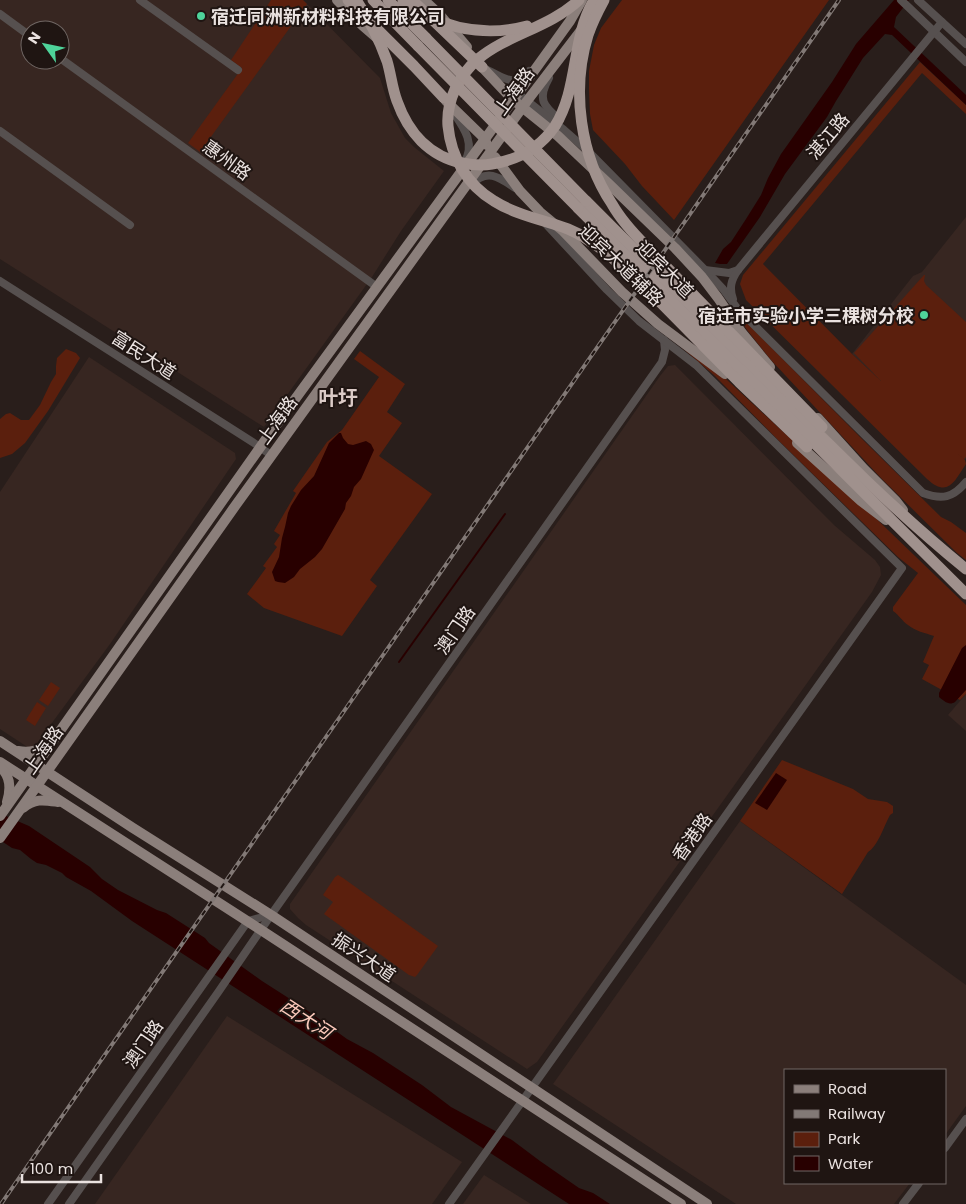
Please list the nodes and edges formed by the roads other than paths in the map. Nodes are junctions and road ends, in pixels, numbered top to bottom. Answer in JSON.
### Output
{"nodes":[{"id":1,"x":140,"y":0,"type":"edge"},
{"id":2,"x":337,"y":0,"type":"edge"},
{"id":3,"x":348,"y":0,"type":"edge"},
{"id":4,"x":356,"y":0,"type":"edge"},
{"id":5,"x":373,"y":0,"type":"edge"},
{"id":6,"x":388,"y":0,"type":"edge"},
{"id":7,"x":402,"y":0,"type":"edge"},
{"id":8,"x":412,"y":0,"type":"edge"},
{"id":9,"x":424,"y":0,"type":"edge"},
{"id":10,"x":574,"y":0,"type":"edge"},
{"id":11,"x":581,"y":0,"type":"edge"},
{"id":12,"x":594,"y":0,"type":"edge"},
{"id":13,"x":604,"y":0,"type":"edge"},
{"id":14,"x":901,"y":0,"type":"edge"},
{"id":15,"x":918,"y":0,"type":"edge"},
{"id":16,"x":0,"y":14,"type":"edge"},
{"id":17,"x":570,"y":21,"type":"junction"},
{"id":18,"x":588,"y":21,"type":"junction"},
{"id":19,"x":942,"y":22,"type":"junction"},
{"id":20,"x":20,"y":29,"type":"edge"},
{"id":21,"x":934,"y":32,"type":"junction"},
{"id":22,"x":422,"y":42,"type":"junction"},
{"id":23,"x":966,"y":44,"type":"edge"},
{"id":24,"x":966,"y":62,"type":"edge"},
{"id":25,"x":70,"y":65,"type":"edge"},
{"id":26,"x":482,"y":67,"type":"junction"},
{"id":27,"x":238,"y":70,"type":"dead end"},
{"id":28,"x":515,"y":96,"type":"junction"},
{"id":29,"x":444,"y":98,"type":"junction"},
{"id":30,"x":525,"y":104,"type":"junction"},
{"id":31,"x":0,"y":131,"type":"edge"},
{"id":32,"x":485,"y":139,"type":"junction"},
{"id":33,"x":490,"y":151,"type":"junction"},
{"id":34,"x":618,"y":181,"type":"junction"},
{"id":35,"x":520,"y":190,"type":"junction"},
{"id":36,"x":582,"y":205,"type":"junction"},
{"id":37,"x":424,"y":222,"type":"junction"},
{"id":38,"x":130,"y":225,"type":"dead end"},
{"id":39,"x":434,"y":229,"type":"junction"},
{"id":40,"x":705,"y":270,"type":"junction"},
{"id":41,"x":738,"y":270,"type":"junction"},
{"id":42,"x":0,"y":281,"type":"edge"},
{"id":43,"x":377,"y":287,"type":"junction"},
{"id":44,"x":737,"y":308,"type":"junction"},
{"id":45,"x":664,"y":340,"type":"junction"},
{"id":46,"x":681,"y":354,"type":"junction"},
{"id":47,"x":662,"y":362,"type":"junction"},
{"id":48,"x":295,"y":400,"type":"junction"},
{"id":49,"x":307,"y":406,"type":"junction"},
{"id":50,"x":260,"y":447,"type":"junction"},
{"id":51,"x":271,"y":455,"type":"junction"},
{"id":52,"x":868,"y":482,"type":"junction"},
{"id":53,"x":965,"y":484,"type":"edge"},
{"id":54,"x":221,"y":503,"type":"junction"},
{"id":55,"x":233,"y":509,"type":"junction"},
{"id":56,"x":914,"y":524,"type":"junction"},
{"id":57,"x":903,"y":533,"type":"junction"},
{"id":58,"x":966,"y":569,"type":"edge"},
{"id":59,"x":966,"y":594,"type":"edge"},
{"id":60,"x":58,"y":734,"type":"junction"},
{"id":61,"x":7,"y":745,"type":"edge"},
{"id":62,"x":49,"y":747,"type":"junction"},
{"id":63,"x":61,"y":752,"type":"junction"},
{"id":64,"x":0,"y":761,"type":"edge"},
{"id":65,"x":36,"y":764,"type":"junction"},
{"id":66,"x":0,"y":767,"type":"edge"},
{"id":67,"x":47,"y":771,"type":"junction"},
{"id":68,"x":26,"y":779,"type":"junction"},
{"id":69,"x":67,"y":784,"type":"junction"},
{"id":70,"x":37,"y":786,"type":"junction"},
{"id":71,"x":12,"y":799,"type":"junction"},
{"id":72,"x":62,"y":801,"type":"junction"},
{"id":73,"x":18,"y":812,"type":"junction"},
{"id":74,"x":2,"y":813,"type":"edge"},
{"id":75,"x":0,"y":838,"type":"edge"},
{"id":76,"x":271,"y":915,"type":"junction"},
{"id":77,"x":248,"y":921,"type":"junction"},
{"id":78,"x":261,"y":930,"type":"junction"},
{"id":79,"x":532,"y":1088,"type":"junction"},
{"id":80,"x":523,"y":1100,"type":"junction"},
{"id":81,"x":966,"y":1119,"type":"edge"},
{"id":82,"x":946,"y":1147,"type":"edge"},
{"id":83,"x":918,"y":1184,"type":"edge"},
{"id":84,"x":48,"y":1204,"type":"edge"},
{"id":85,"x":69,"y":1204,"type":"edge"},
{"id":86,"x":449,"y":1204,"type":"edge"},
{"id":87,"x":680,"y":1204,"type":"edge"},
{"id":88,"x":708,"y":1204,"type":"edge"},
{"id":89,"x":903,"y":1204,"type":"edge"}],
"edges":[{"from":1,"to":27,"type":"street"},
{"from":2,"to":29,"type":"main road","name":"迎宾大道辅路"},
{"from":3,"to":29,"type":"highway"},
{"from":4,"to":12,"type":"highway","bridge":true},
{"from":5,"to":22,"type":"highway","name":"迎宾大道"},
{"from":6,"to":22,"type":"highway","name":"迎宾大道"},
{"from":7,"to":10,"type":"highway","bridge":true},
{"from":8,"to":26,"type":"highway"},
{"from":9,"to":26,"type":"main road"},
{"from":11,"to":17,"type":"main road","name":"上海路"},
{"from":11,"to":57,"type":"highway","bridge":true},
{"from":13,"to":18,"type":"main road","name":"上海路"},
{"from":13,"to":52,"type":"highway","bridge":true},
{"from":14,"to":21,"type":"street"},
{"from":15,"to":19,"type":"street"},
{"from":16,"to":20,"type":"street"},
{"from":17,"to":26,"type":"street"},
{"from":17,"to":28,"type":"main road","name":"上海路"},
{"from":18,"to":30,"type":"main road","name":"上海路"},
{"from":18,"to":34,"type":"street"},
{"from":19,"to":21,"type":"street","name":"湛江路"},
{"from":19,"to":23,"type":"street"},
{"from":21,"to":24,"type":"street"},
{"from":21,"to":41,"type":"street","name":"湛江路"},
{"from":22,"to":36,"type":"highway","name":"迎宾大道","bridge":true},
{"from":25,"to":43,"type":"street","name":"惠州路"},
{"from":26,"to":28,"type":"main road"},
{"from":28,"to":30,"type":"main road"},
{"from":28,"to":32,"type":"main road","name":"上海路"},
{"from":29,"to":32,"type":"main road","name":"迎宾大道辅路"},
{"from":29,"to":37,"type":"street"},
{"from":30,"to":33,"type":"main road","name":"上海路"},
{"from":30,"to":34,"type":"street"},
{"from":30,"to":56,"type":"main road"},
{"from":31,"to":38,"type":"street"},
{"from":32,"to":33,"type":"main road","name":"迎宾大道辅路"},
{"from":32,"to":37,"type":"main road","name":"上海路"},
{"from":33,"to":35,"type":"main road","name":"迎宾大道辅路"},
{"from":33,"to":39,"type":"main road","name":"上海路"},
{"from":34,"to":40,"type":"street"},
{"from":35,"to":39,"type":"street"},
{"from":35,"to":45,"type":"street"},
{"from":35,"to":57,"type":"main road","name":"迎宾大道辅路"},
{"from":36,"to":52,"type":"highway","name":"迎宾大道"},
{"from":36,"to":57,"type":"highway","name":"迎宾大道"},
{"from":37,"to":43,"type":"main road","name":"上海路"},
{"from":39,"to":49,"type":"main road","name":"上海路"},
{"from":40,"to":41,"type":"street"},
{"from":40,"to":44,"type":"street"},
{"from":41,"to":44,"type":"street"},
{"from":42,"to":50,"type":"street","name":"富民大道"},
{"from":43,"to":48,"type":"main road","name":"上海路"},
{"from":44,"to":53,"type":"street"},
{"from":45,"to":46,"type":"street"},
{"from":45,"to":47,"type":"street"},
{"from":46,"to":47,"type":"street"},
{"from":46,"to":79,"type":"street","name":"香港路"},
{"from":47,"to":76,"type":"street","name":"澳门路"},
{"from":48,"to":49,"type":"main road"},
{"from":48,"to":50,"type":"main road","name":"上海路"},
{"from":49,"to":51,"type":"main road","name":"上海路"},
{"from":50,"to":51,"type":"street","name":"富民大道"},
{"from":50,"to":54,"type":"main road","name":"上海路"},
{"from":51,"to":55,"type":"main road","name":"上海路"},
{"from":52,"to":56,"type":"highway","name":"迎宾大道"},
{"from":54,"to":55,"type":"main road"},
{"from":54,"to":60,"type":"main road","name":"上海路"},
{"from":55,"to":63,"type":"main road","name":"上海路"},
{"from":56,"to":58,"type":"highway","name":"迎宾大道"},
{"from":57,"to":59,"type":"highway","name":"迎宾大道"},
{"from":60,"to":61,"type":"main road"},
{"from":60,"to":62,"type":"main road","name":"上海路"},
{"from":61,"to":64,"type":"main road"},
{"from":61,"to":65,"type":"main road","name":"振兴大道"},
{"from":62,"to":63,"type":"main road"},
{"from":62,"to":65,"type":"main road","name":"上海路"},
{"from":63,"to":67,"type":"main road","name":"上海路"},
{"from":63,"to":69,"type":"main road"},
{"from":64,"to":68,"type":"main road","name":"振兴大道"},
{"from":65,"to":67,"type":"main road","name":"振兴大道"},
{"from":65,"to":68,"type":"main road","name":"上海路"},
{"from":66,"to":74,"type":"main road"},
{"from":67,"to":69,"type":"main road","name":"振兴大道"},
{"from":67,"to":70,"type":"main road","name":"上海路"},
{"from":68,"to":70,"type":"main road","name":"振兴大道"},
{"from":68,"to":71,"type":"main road","name":"上海路"},
{"from":69,"to":72,"type":"main road"},
{"from":69,"to":76,"type":"main road","name":"振兴大道"},
{"from":70,"to":72,"type":"main road","name":"振兴大道"},
{"from":70,"to":73,"type":"main road","name":"上海路"},
{"from":71,"to":73,"type":"main road"},
{"from":71,"to":74,"type":"main road","name":"上海路"},
{"from":72,"to":73,"type":"main road"},
{"from":72,"to":77,"type":"main road","name":"振兴大道"},
{"from":73,"to":75,"type":"main road","name":"上海路"},
{"from":76,"to":77,"type":"street"},
{"from":76,"to":78,"type":"street","name":"澳门路"},
{"from":76,"to":79,"type":"main road","name":"振兴大道"},
{"from":77,"to":78,"type":"main road","name":"振兴大道"},
{"from":77,"to":84,"type":"street","name":"澳门路"},
{"from":78,"to":80,"type":"main road","name":"振兴大道"},
{"from":78,"to":85,"type":"street","name":"澳门路"},
{"from":79,"to":80,"type":"street","name":"香港路"},
{"from":79,"to":88,"type":"main road","name":"振兴大道"},
{"from":80,"to":86,"type":"street","name":"香港路"},
{"from":80,"to":87,"type":"main road","name":"振兴大道"},
{"from":81,"to":82,"type":"street"},
{"from":83,"to":89,"type":"street"}]}
